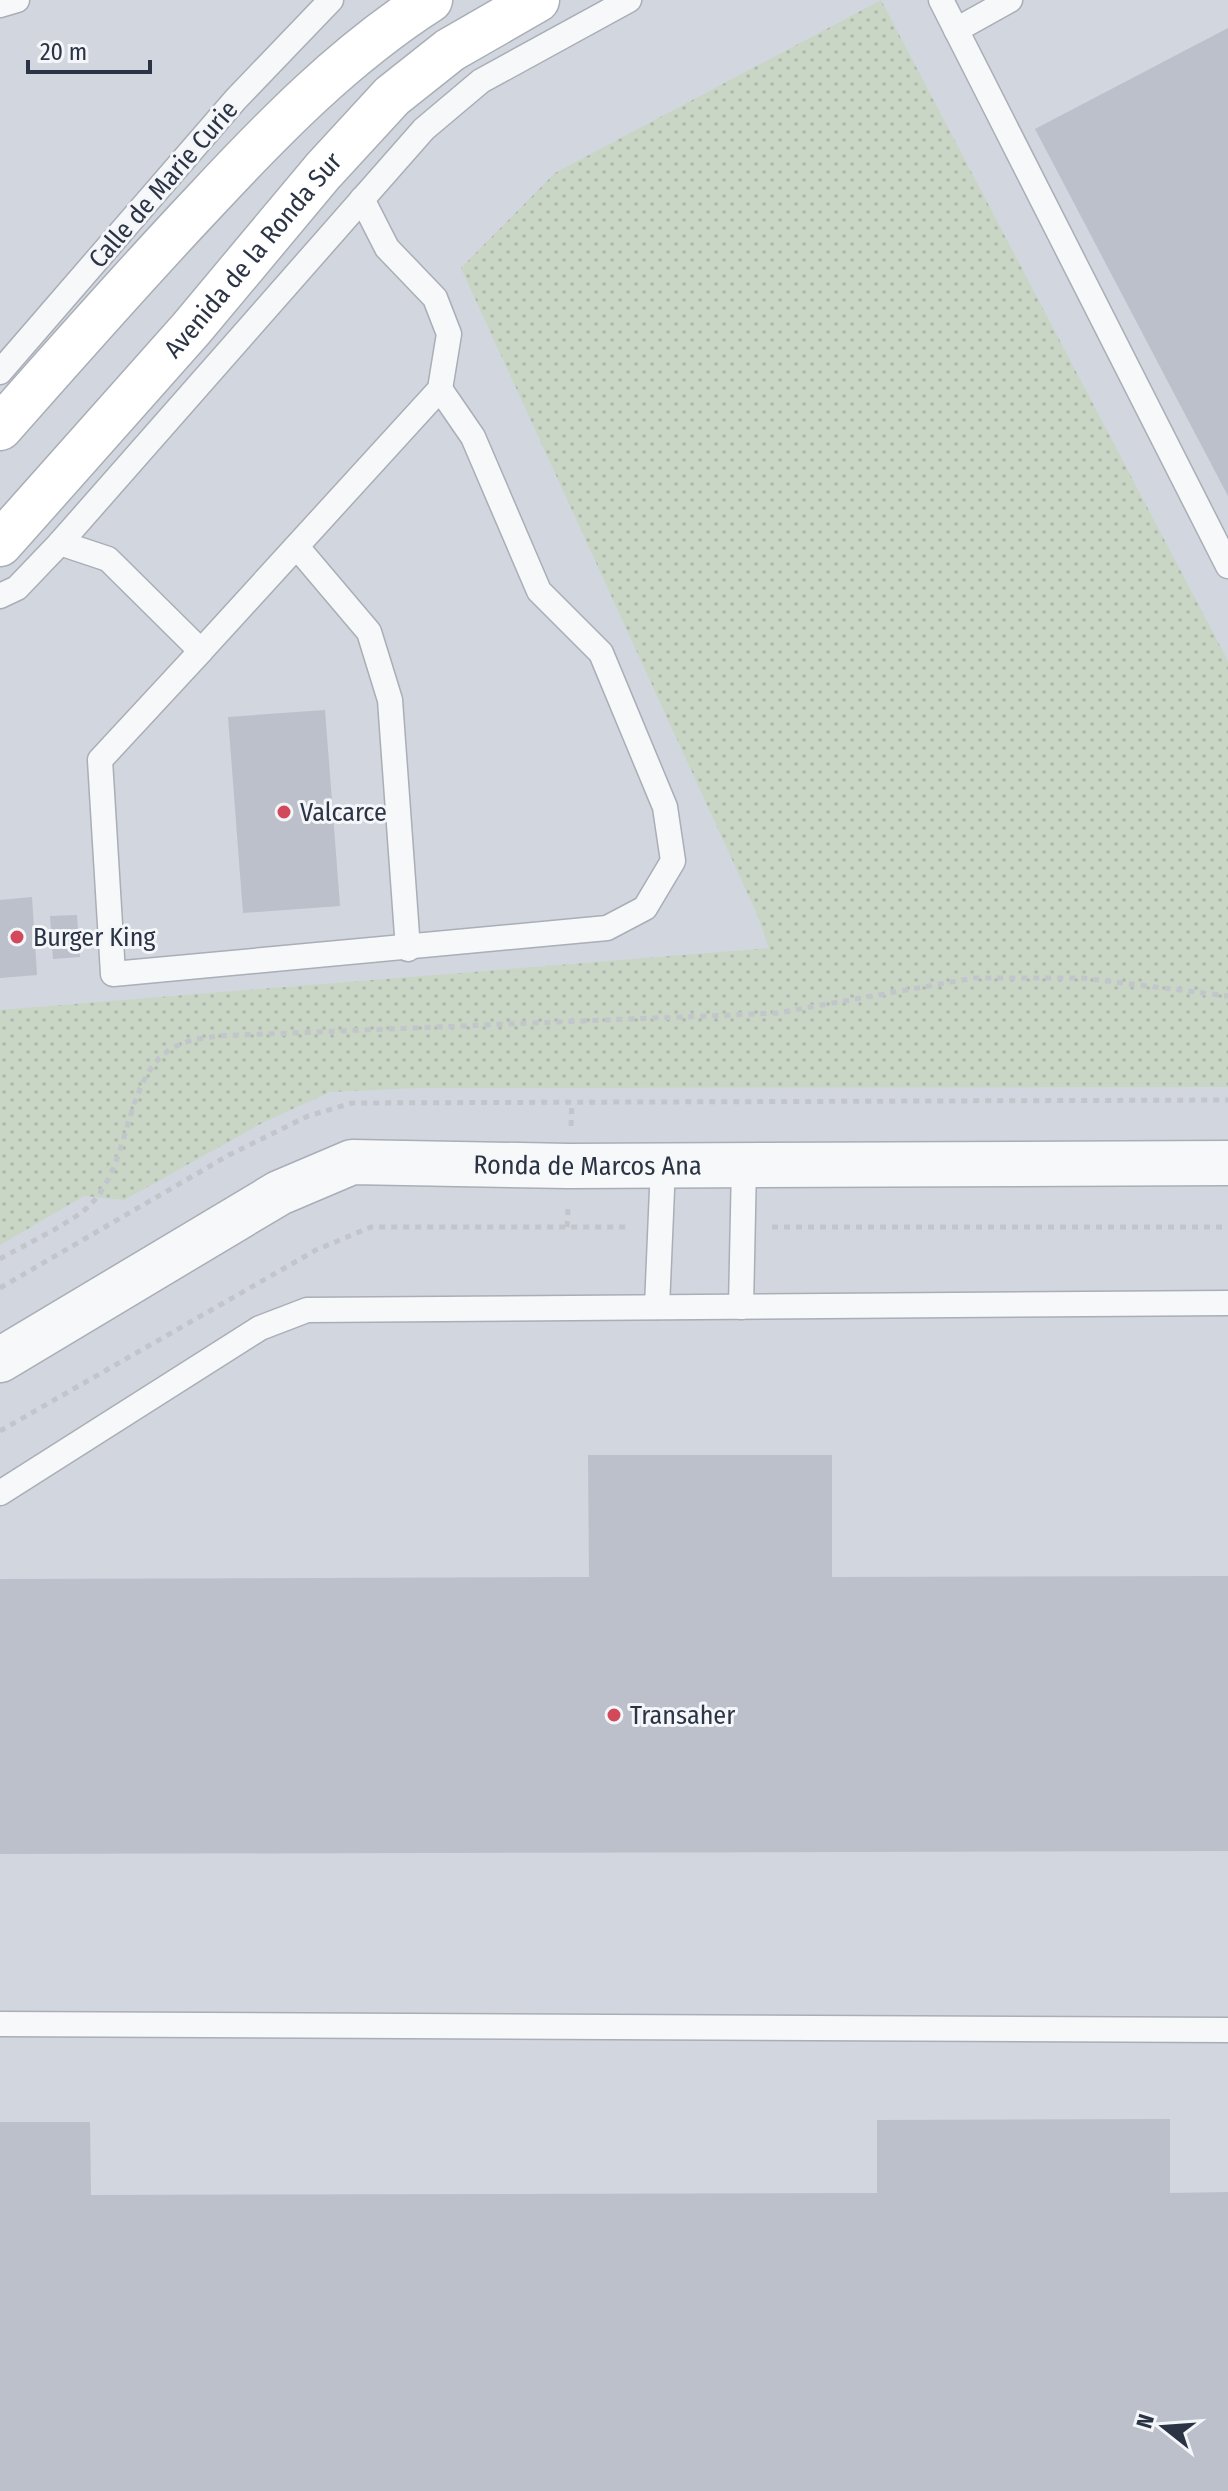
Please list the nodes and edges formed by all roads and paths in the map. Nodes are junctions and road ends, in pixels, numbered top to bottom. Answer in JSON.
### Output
{"nodes":[{"id":1,"x":17,"y":0,"type":"edge"},
{"id":2,"x":331,"y":0,"type":"edge"},
{"id":3,"x":430,"y":0,"type":"edge"},
{"id":4,"x":537,"y":0,"type":"edge"},
{"id":5,"x":629,"y":0,"type":"edge"},
{"id":6,"x":941,"y":0,"type":"edge"},
{"id":7,"x":1010,"y":0,"type":"edge"},
{"id":8,"x":0,"y":5,"type":"edge"},
{"id":9,"x":956,"y":30,"type":"junction"},
{"id":10,"x":362,"y":199,"type":"junction"},
{"id":11,"x":0,"y":372,"type":"edge"},
{"id":12,"x":440,"y":389,"type":"junction"},
{"id":13,"x":0,"y":428,"type":"edge"},
{"id":14,"x":60,"y":543,"type":"junction"},
{"id":15,"x":0,"y":544,"type":"edge"},
{"id":16,"x":297,"y":547,"type":"junction"},
{"id":17,"x":1228,"y":566,"type":"edge"},
{"id":18,"x":0,"y":596,"type":"edge"},
{"id":19,"x":201,"y":651,"type":"junction"},
{"id":20,"x":408,"y":949,"type":"junction"},
{"id":21,"x":1228,"y":996,"type":"edge"},
{"id":22,"x":1228,"y":1163,"type":"edge"},
{"id":23,"x":744,"y":1165,"type":"junction"},
{"id":24,"x":663,"y":1166,"type":"junction"},
{"id":25,"x":660,"y":1227,"type":"junction"},
{"id":26,"x":743,"y":1227,"type":"junction"},
{"id":27,"x":1228,"y":1227,"type":"edge"},
{"id":28,"x":0,"y":1259,"type":"edge"},
{"id":29,"x":1228,"y":1303,"type":"edge"},
{"id":30,"x":657,"y":1307,"type":"junction"},
{"id":31,"x":741,"y":1307,"type":"junction"},
{"id":32,"x":0,"y":1360,"type":"edge"},
{"id":33,"x":0,"y":1431,"type":"edge"},
{"id":34,"x":0,"y":1493,"type":"edge"},
{"id":35,"x":0,"y":2024,"type":"edge"},
{"id":36,"x":1228,"y":2030,"type":"edge"}],
"edges":[{"from":1,"to":8,"type":"lane"},
{"from":2,"to":11,"type":"lane","name":"Calle de Marie Curie"},
{"from":3,"to":13,"type":"main road"},
{"from":4,"to":15,"type":"main road","name":"Avenida de la Ronda Sur"},
{"from":5,"to":10,"type":"lane"},
{"from":6,"to":9,"type":"lane"},
{"from":7,"to":9,"type":"lane"},
{"from":9,"to":17,"type":"lane"},
{"from":10,"to":12,"type":"lane"},
{"from":10,"to":14,"type":"lane"},
{"from":12,"to":16,"type":"lane"},
{"from":12,"to":20,"type":"lane"},
{"from":14,"to":18,"type":"lane"},
{"from":14,"to":19,"type":"lane"},
{"from":16,"to":19,"type":"lane"},
{"from":16,"to":20,"type":"lane"},
{"from":19,"to":20,"type":"lane"},
{"from":21,"to":28,"type":"path"},
{"from":22,"to":23,"type":"street","name":"Ronda de Marcos Ana"},
{"from":23,"to":24,"type":"street","name":"Ronda de Marcos Ana"},
{"from":23,"to":26,"type":"lane"},
{"from":24,"to":25,"type":"lane"},
{"from":24,"to":32,"type":"street","name":"Ronda de Marcos Ana"},
{"from":25,"to":30,"type":"lane"},
{"from":25,"to":33,"type":"path"},
{"from":26,"to":27,"type":"path"},
{"from":26,"to":31,"type":"lane"},
{"from":29,"to":31,"type":"lane"},
{"from":30,"to":31,"type":"lane"},
{"from":30,"to":34,"type":"lane"},
{"from":35,"to":36,"type":"lane"}]}
